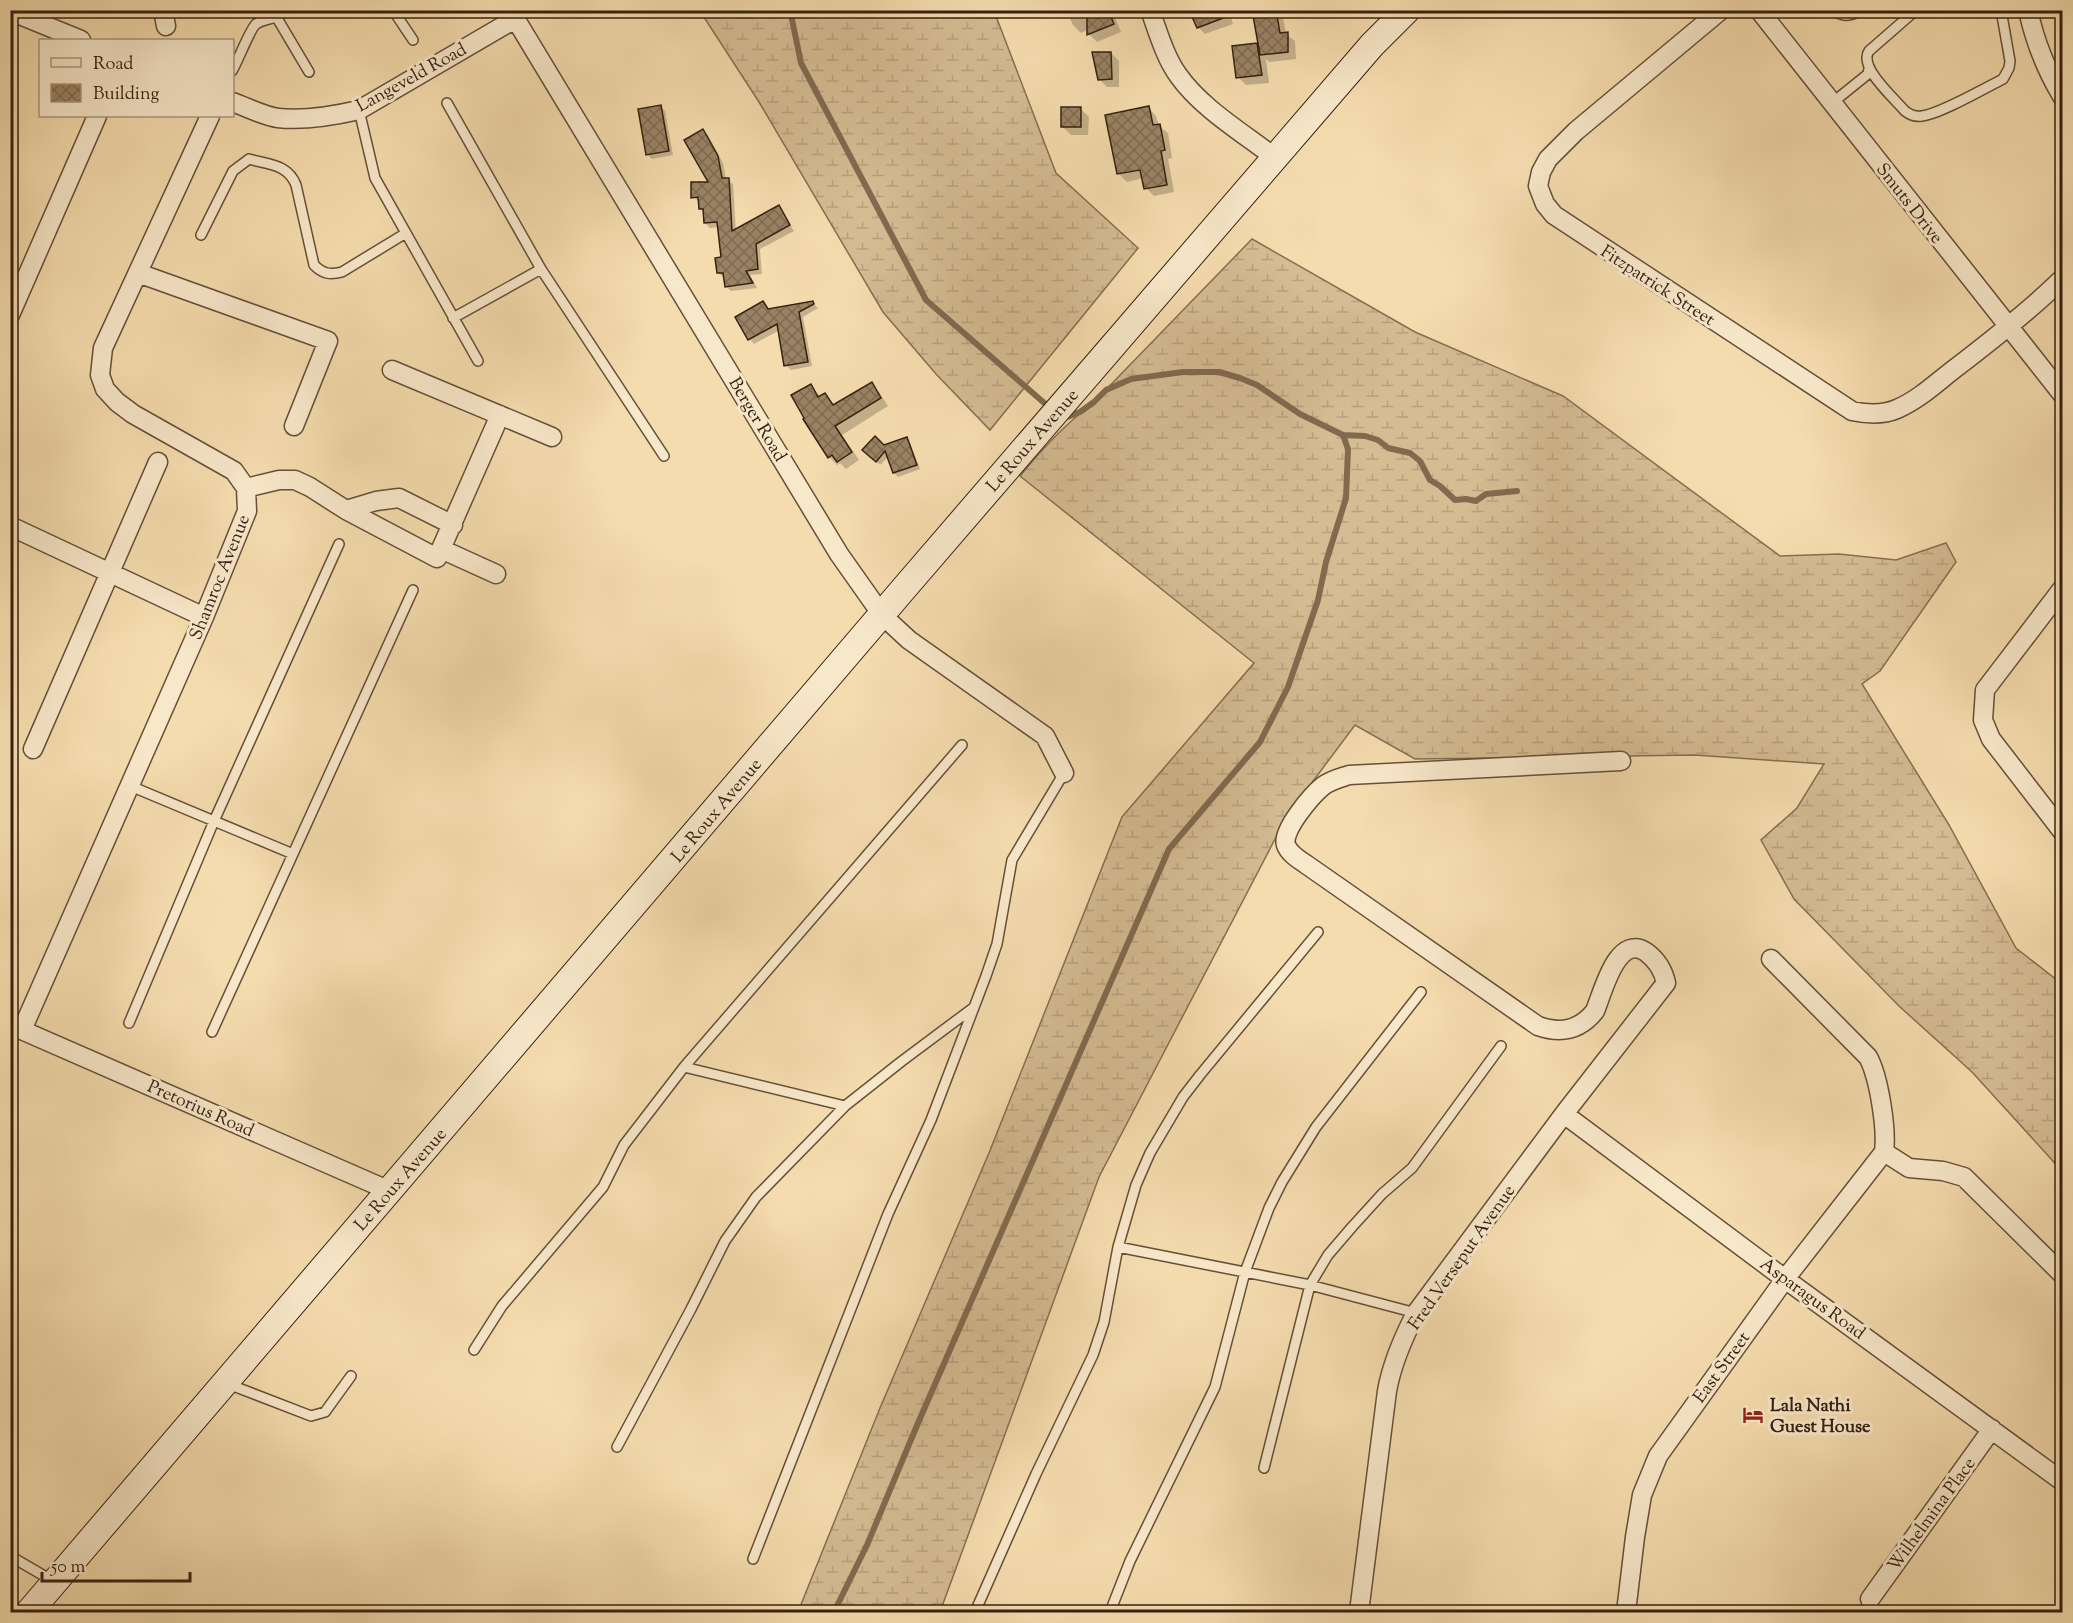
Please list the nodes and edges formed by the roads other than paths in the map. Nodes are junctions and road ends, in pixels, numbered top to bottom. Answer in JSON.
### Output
{"nodes":[{"id":1,"x":286,"y":10,"type":"edge"},
{"id":2,"x":393,"y":10,"type":"edge"},
{"id":3,"x":1150,"y":10,"type":"edge"},
{"id":4,"x":1407,"y":10,"type":"edge"},
{"id":5,"x":1721,"y":10,"type":"edge"},
{"id":6,"x":1759,"y":10,"type":"edge"},
{"id":7,"x":1832,"y":10,"type":"edge"},
{"id":8,"x":1862,"y":10,"type":"edge"},
{"id":9,"x":1916,"y":10,"type":"edge"},
{"id":10,"x":2001,"y":10,"type":"edge"},
{"id":11,"x":2028,"y":10,"type":"edge"},
{"id":12,"x":10,"y":11,"type":"edge"},
{"id":13,"x":513,"y":15,"type":"edge"},
{"id":14,"x":277,"y":18,"type":"junction"},
{"id":15,"x":79,"y":39,"type":"edge"},
{"id":16,"x":413,"y":40,"type":"dead end"},
{"id":17,"x":234,"y":66,"type":"edge"},
{"id":18,"x":1869,"y":69,"type":"junction"},
{"id":19,"x":309,"y":72,"type":"dead end"},
{"id":20,"x":2062,"y":96,"type":"edge"},
{"id":21,"x":234,"y":103,"type":"edge"},
{"id":22,"x":1832,"y":103,"type":"junction"},
{"id":23,"x":447,"y":104,"type":"dead end"},
{"id":24,"x":359,"y":110,"type":"junction"},
{"id":25,"x":97,"y":117,"type":"edge"},
{"id":26,"x":210,"y":117,"type":"edge"},
{"id":27,"x":1274,"y":158,"type":"junction"},
{"id":28,"x":406,"y":233,"type":"junction"},
{"id":29,"x":201,"y":236,"type":"dead end"},
{"id":30,"x":541,"y":268,"type":"junction"},
{"id":31,"x":138,"y":273,"type":"junction"},
{"id":32,"x":2062,"y":279,"type":"edge"},
{"id":33,"x":10,"y":315,"type":"edge"},
{"id":34,"x":453,"y":318,"type":"junction"},
{"id":35,"x":2008,"y":328,"type":"junction"},
{"id":36,"x":478,"y":361,"type":"dead end"},
{"id":37,"x":392,"y":370,"type":"dead end"},
{"id":38,"x":2062,"y":394,"type":"edge"},
{"id":39,"x":500,"y":415,"type":"junction"},
{"id":40,"x":294,"y":426,"type":"dead end"},
{"id":41,"x":552,"y":437,"type":"dead end"},
{"id":42,"x":664,"y":456,"type":"dead end"},
{"id":43,"x":158,"y":462,"type":"dead end"},
{"id":44,"x":246,"y":488,"type":"junction"},
{"id":45,"x":346,"y":510,"type":"junction"},
{"id":46,"x":453,"y":525,"type":"junction"},
{"id":47,"x":10,"y":526,"type":"edge"},
{"id":48,"x":339,"y":544,"type":"dead end"},
{"id":49,"x":439,"y":553,"type":"junction"},
{"id":50,"x":110,"y":573,"type":"junction"},
{"id":51,"x":495,"y":574,"type":"dead end"},
{"id":52,"x":2062,"y":589,"type":"edge"},
{"id":53,"x":413,"y":590,"type":"dead end"},
{"id":54,"x":882,"y":615,"type":"junction"},
{"id":55,"x":204,"y":617,"type":"junction"},
{"id":56,"x":962,"y":745,"type":"dead end"},
{"id":57,"x":33,"y":749,"type":"dead end"},
{"id":58,"x":1621,"y":761,"type":"dead end"},
{"id":59,"x":1064,"y":773,"type":"joint"},
{"id":60,"x":128,"y":785,"type":"junction"},
{"id":61,"x":214,"y":820,"type":"junction"},
{"id":62,"x":2062,"y":831,"type":"edge"},
{"id":63,"x":293,"y":854,"type":"junction"},
{"id":64,"x":1318,"y":932,"type":"dead end"},
{"id":65,"x":1771,"y":959,"type":"dead end"},
{"id":66,"x":1421,"y":992,"type":"dead end"},
{"id":67,"x":973,"y":1008,"type":"junction"},
{"id":68,"x":129,"y":1023,"type":"dead end"},
{"id":69,"x":16,"y":1027,"type":"edge"},
{"id":70,"x":212,"y":1032,"type":"dead end"},
{"id":71,"x":1501,"y":1046,"type":"dead end"},
{"id":72,"x":684,"y":1067,"type":"junction"},
{"id":73,"x":845,"y":1106,"type":"junction"},
{"id":74,"x":1564,"y":1114,"type":"junction"},
{"id":75,"x":1884,"y":1152,"type":"junction"},
{"id":76,"x":390,"y":1191,"type":"junction"},
{"id":77,"x":1118,"y":1247,"type":"junction"},
{"id":78,"x":1245,"y":1272,"type":"junction"},
{"id":79,"x":2062,"y":1274,"type":"edge"},
{"id":80,"x":1785,"y":1279,"type":"junction"},
{"id":81,"x":1310,"y":1285,"type":"junction"},
{"id":82,"x":1416,"y":1313,"type":"junction"},
{"id":83,"x":474,"y":1350,"type":"dead end"},
{"id":84,"x":351,"y":1376,"type":"dead end"},
{"id":85,"x":226,"y":1383,"type":"junction"},
{"id":86,"x":1992,"y":1429,"type":"junction"},
{"id":87,"x":617,"y":1447,"type":"dead end"},
{"id":88,"x":1264,"y":1468,"type":"dead end"},
{"id":89,"x":2062,"y":1481,"type":"edge"},
{"id":90,"x":10,"y":1556,"type":"edge"},
{"id":91,"x":753,"y":1559,"type":"dead end"},
{"id":92,"x":55,"y":1582,"type":"junction"},
{"id":93,"x":1870,"y":1599,"type":"dead end"},
{"id":94,"x":29,"y":1612,"type":"edge"},
{"id":95,"x":975,"y":1612,"type":"edge"},
{"id":96,"x":1110,"y":1612,"type":"edge"},
{"id":97,"x":1359,"y":1612,"type":"edge"},
{"id":98,"x":1626,"y":1612,"type":"edge"}],
"edges":[{"from":1,"to":14,"type":"lane"},
{"from":2,"to":16,"type":"lane"},
{"from":3,"to":27,"type":"street"},
{"from":4,"to":27,"type":"main road","name":"Le Roux Avenue"},
{"from":5,"to":35,"type":"street","name":"Fitzpatrick Street"},
{"from":6,"to":22,"type":"street","name":"Smuts Drive"},
{"from":7,"to":8,"type":"lane"},
{"from":9,"to":18,"type":"lane"},
{"from":10,"to":18,"type":"lane"},
{"from":11,"to":20,"type":"street"},
{"from":12,"to":15,"type":"street"},
{"from":13,"to":24,"type":"street","name":"Langeveld Road"},
{"from":13,"to":54,"type":"street","name":"Berger Road"},
{"from":14,"to":17,"type":"lane"},
{"from":14,"to":19,"type":"lane"},
{"from":18,"to":22,"type":"lane"},
{"from":21,"to":24,"type":"street","name":"Langeveld Road"},
{"from":22,"to":35,"type":"street","name":"Smuts Drive"},
{"from":23,"to":30,"type":"lane"},
{"from":24,"to":28,"type":"lane"},
{"from":25,"to":33,"type":"street"},
{"from":26,"to":31,"type":"street","name":"Shamroc Avenue"},
{"from":27,"to":54,"type":"main road","name":"Le Roux Avenue"},
{"from":28,"to":29,"type":"lane"},
{"from":28,"to":34,"type":"lane"},
{"from":30,"to":34,"type":"lane"},
{"from":30,"to":42,"type":"lane"},
{"from":31,"to":40,"type":"street"},
{"from":31,"to":44,"type":"street","name":"Shamroc Avenue"},
{"from":32,"to":35,"type":"street","name":"Fitzpatrick Street"},
{"from":34,"to":36,"type":"lane"},
{"from":35,"to":38,"type":"street","name":"Smuts Drive"},
{"from":37,"to":39,"type":"street"},
{"from":39,"to":41,"type":"street"},
{"from":39,"to":46,"type":"street"},
{"from":43,"to":50,"type":"street"},
{"from":44,"to":45,"type":"street"},
{"from":44,"to":55,"type":"street","name":"Shamroc Avenue"},
{"from":45,"to":46,"type":"street"},
{"from":45,"to":49,"type":"street"},
{"from":46,"to":49,"type":"street"},
{"from":47,"to":50,"type":"street"},
{"from":48,"to":61,"type":"lane"},
{"from":49,"to":51,"type":"street"},
{"from":50,"to":55,"type":"street"},
{"from":50,"to":57,"type":"street"},
{"from":52,"to":62,"type":"street"},
{"from":53,"to":63,"type":"lane"},
{"from":54,"to":59,"type":"street","name":"Berger Road"},
{"from":54,"to":76,"type":"main road","name":"Le Roux Avenue"},
{"from":55,"to":60,"type":"street","name":"Shamroc Avenue"},
{"from":56,"to":72,"type":"lane"},
{"from":58,"to":74,"type":"street","name":"Fred Verseput Avenue"},
{"from":59,"to":67,"type":"lane"},
{"from":60,"to":61,"type":"lane"},
{"from":60,"to":69,"type":"street","name":"Shamroc Avenue"},
{"from":61,"to":63,"type":"lane"},
{"from":61,"to":68,"type":"lane"},
{"from":63,"to":70,"type":"lane"},
{"from":64,"to":77,"type":"lane"},
{"from":65,"to":75,"type":"street"},
{"from":66,"to":78,"type":"lane"},
{"from":67,"to":73,"type":"lane"},
{"from":67,"to":91,"type":"lane"},
{"from":69,"to":76,"type":"street","name":"Pretorius Road"},
{"from":71,"to":81,"type":"lane"},
{"from":72,"to":73,"type":"lane"},
{"from":72,"to":83,"type":"lane"},
{"from":73,"to":87,"type":"lane"},
{"from":74,"to":80,"type":"street","name":"Asparagus Road"},
{"from":74,"to":82,"type":"street","name":"Fred Verseput Avenue"},
{"from":75,"to":79,"type":"street"},
{"from":75,"to":80,"type":"street","name":"East Street"},
{"from":76,"to":85,"type":"main road","name":"Le Roux Avenue"},
{"from":77,"to":78,"type":"lane"},
{"from":77,"to":95,"type":"lane"},
{"from":78,"to":81,"type":"lane"},
{"from":78,"to":96,"type":"lane"},
{"from":80,"to":86,"type":"street","name":"Asparagus Road"},
{"from":80,"to":98,"type":"street","name":"East Street"},
{"from":81,"to":82,"type":"lane"},
{"from":81,"to":88,"type":"lane"},
{"from":82,"to":97,"type":"street","name":"Fred Verseput Avenue"},
{"from":84,"to":85,"type":"lane"},
{"from":85,"to":92,"type":"main road","name":"Le Roux Avenue"},
{"from":86,"to":89,"type":"street","name":"Asparagus Road"},
{"from":86,"to":93,"type":"street","name":"Wilhelmina Place"},
{"from":90,"to":92,"type":"lane"},
{"from":92,"to":94,"type":"main road","name":"Le Roux Avenue"}]}
